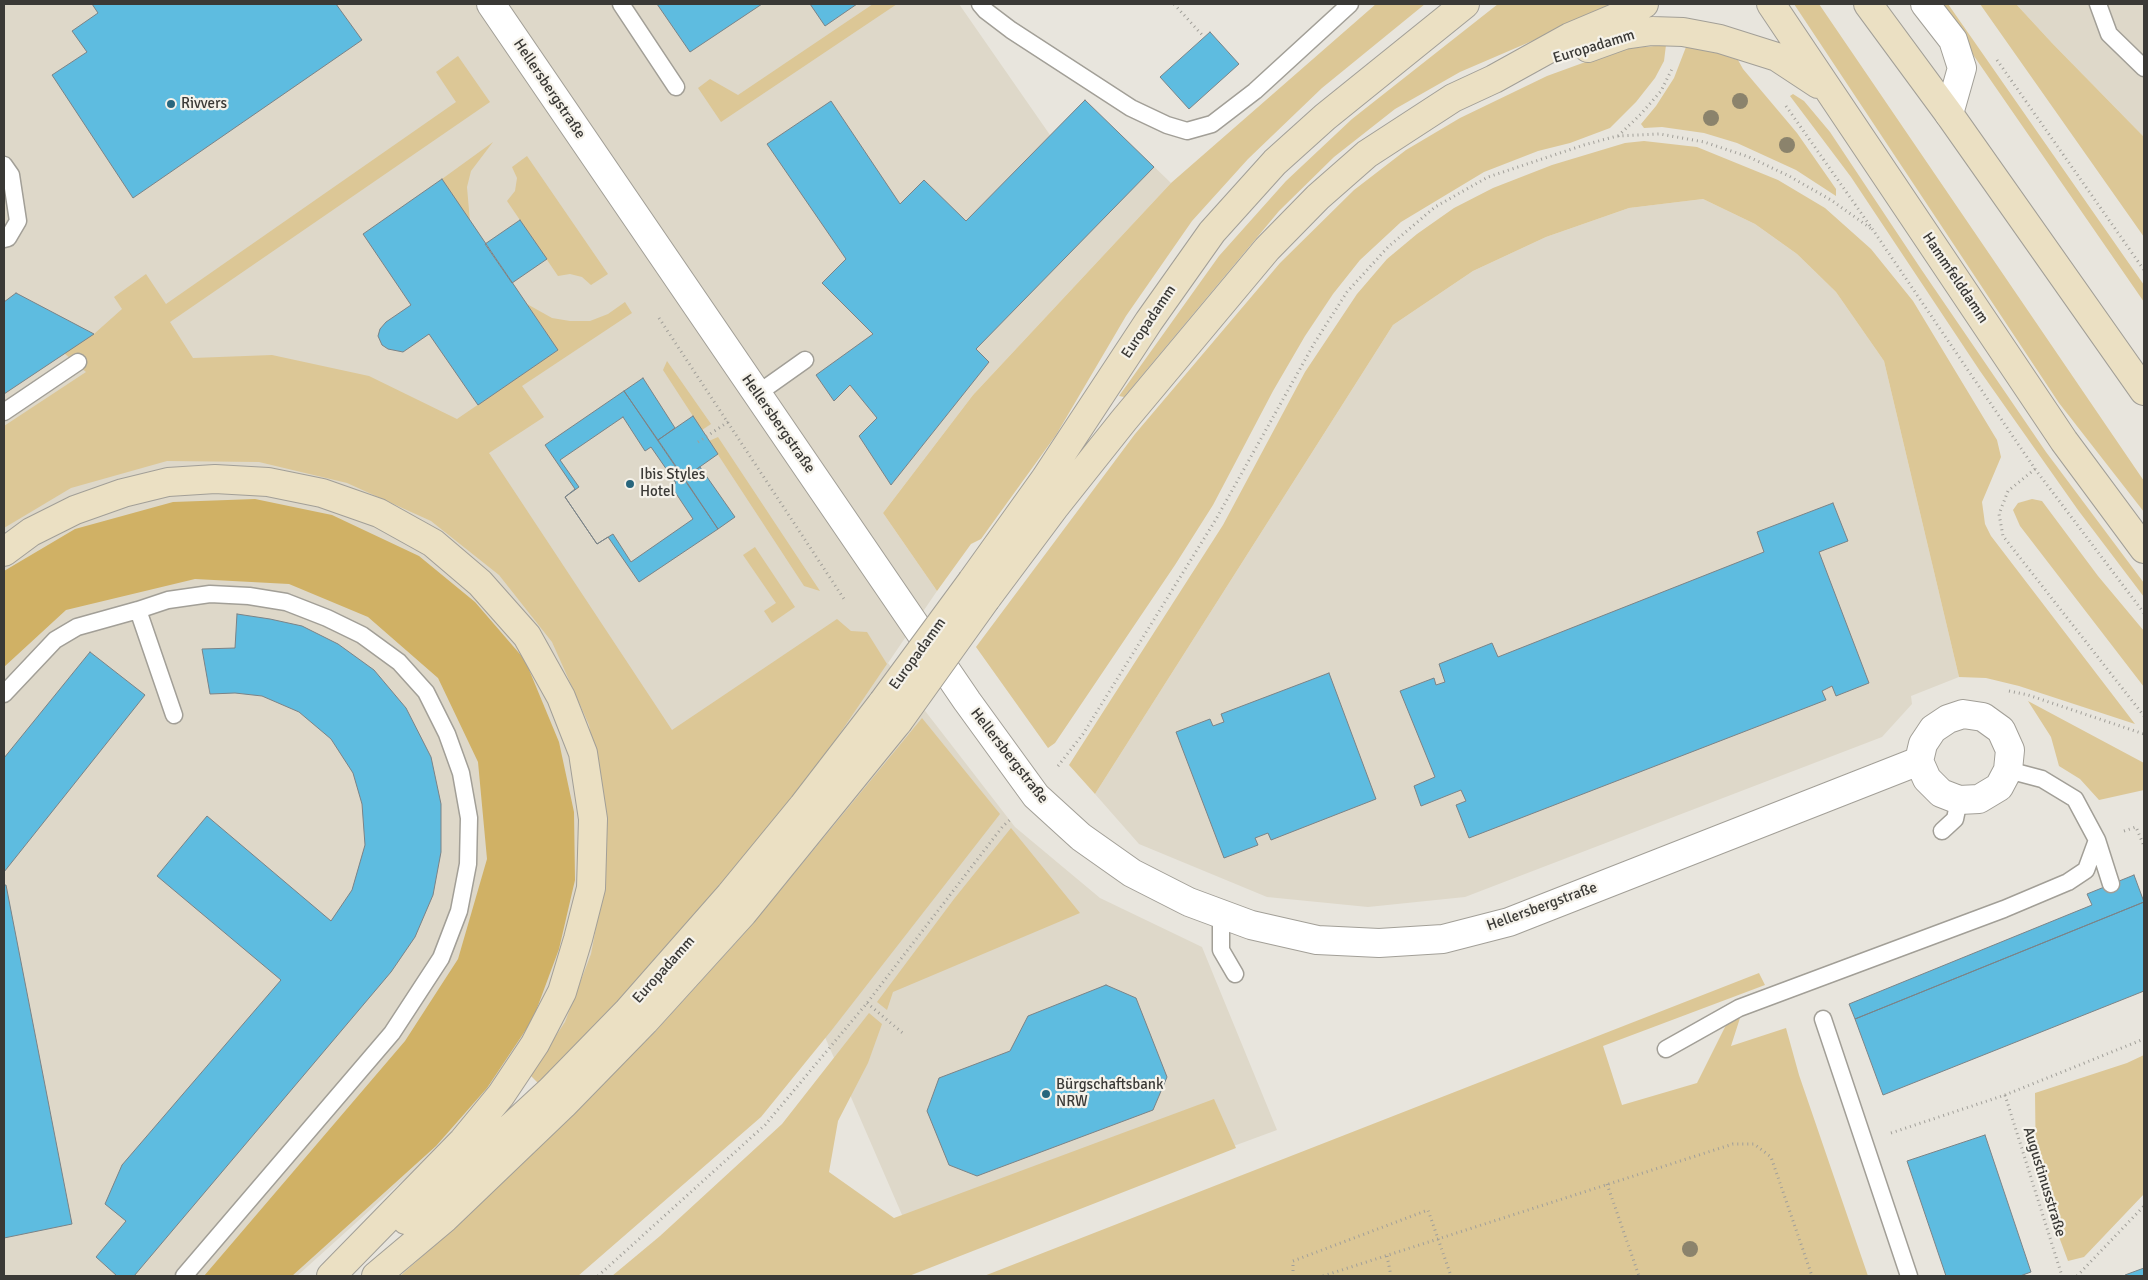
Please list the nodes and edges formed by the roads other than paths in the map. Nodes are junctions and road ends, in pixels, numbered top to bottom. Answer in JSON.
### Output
{"nodes":[{"id":1,"x":491,"y":4,"type":"edge"},
{"id":2,"x":621,"y":4,"type":"edge"},
{"id":3,"x":980,"y":4,"type":"edge"},
{"id":4,"x":1350,"y":4,"type":"edge"},
{"id":5,"x":1465,"y":4,"type":"edge"},
{"id":6,"x":1644,"y":4,"type":"edge"},
{"id":7,"x":1771,"y":4,"type":"edge"},
{"id":8,"x":1868,"y":4,"type":"edge"},
{"id":9,"x":1925,"y":4,"type":"edge"},
{"id":10,"x":2098,"y":4,"type":"edge"},
{"id":11,"x":2144,"y":68,"type":"edge"},
{"id":12,"x":1494,"y":79,"type":"junction"},
{"id":13,"x":676,"y":87,"type":"dead end"},
{"id":14,"x":1832,"y":94,"type":"junction"},
{"id":15,"x":1949,"y":114,"type":"junction"},
{"id":16,"x":4,"y":165,"type":"edge"},
{"id":17,"x":4,"y":239,"type":"edge"},
{"id":18,"x":805,"y":360,"type":"dead end"},
{"id":19,"x":78,"y":362,"type":"dead end"},
{"id":20,"x":2144,"y":391,"type":"edge"},
{"id":21,"x":757,"y":394,"type":"junction"},
{"id":22,"x":4,"y":412,"type":"edge"},
{"id":23,"x":2144,"y":549,"type":"edge"},
{"id":24,"x":4,"y":552,"type":"edge"},
{"id":25,"x":979,"y":590,"type":"junction"},
{"id":26,"x":138,"y":610,"type":"junction"},
{"id":27,"x":4,"y":694,"type":"edge"},
{"id":28,"x":890,"y":712,"type":"junction"},
{"id":29,"x":174,"y":715,"type":"dead end"},
{"id":30,"x":1919,"y":761,"type":"junction"},
{"id":31,"x":2008,"y":770,"type":"junction"},
{"id":32,"x":1959,"y":800,"type":"junction"},
{"id":33,"x":1942,"y":831,"type":"dead end"},
{"id":34,"x":2097,"y":840,"type":"junction"},
{"id":35,"x":2111,"y":884,"type":"dead end"},
{"id":36,"x":1221,"y":914,"type":"junction"},
{"id":37,"x":1236,"y":974,"type":"dead end"},
{"id":38,"x":1823,"y":1018,"type":"dead end"},
{"id":39,"x":1666,"y":1049,"type":"dead end"},
{"id":40,"x":184,"y":1276,"type":"edge"},
{"id":41,"x":332,"y":1276,"type":"edge"},
{"id":42,"x":376,"y":1276,"type":"edge"},
{"id":43,"x":1908,"y":1276,"type":"edge"}],
"edges":[{"from":1,"to":21,"type":"street","name":"Hellersbergstraße"},
{"from":2,"to":13,"type":"lane"},
{"from":3,"to":4,"type":"lane"},
{"from":5,"to":25,"type":"main road","name":"Europadamm"},
{"from":6,"to":12,"type":"main road","name":"Europadamm"},
{"from":7,"to":14,"type":"main road","name":"Hammfelddamm"},
{"from":8,"to":15,"type":"main road"},
{"from":9,"to":15,"type":"street"},
{"from":10,"to":11,"type":"lane"},
{"from":12,"to":14,"type":"main road","name":"Europadamm"},
{"from":12,"to":25,"type":"main road","name":"Europadamm"},
{"from":14,"to":23,"type":"main road","name":"Hammfelddamm"},
{"from":15,"to":20,"type":"main road"},
{"from":16,"to":17,"type":"lane"},
{"from":18,"to":21,"type":"lane"},
{"from":19,"to":22,"type":"lane"},
{"from":21,"to":36,"type":"street","name":"Hellersbergstraße"},
{"from":24,"to":41,"type":"main road"},
{"from":25,"to":28,"type":"main road","name":"Europadamm","bridge":true},
{"from":26,"to":27,"type":"lane"},
{"from":26,"to":29,"type":"lane"},
{"from":26,"to":40,"type":"lane"},
{"from":28,"to":41,"type":"main road","name":"Europadamm"},
{"from":28,"to":42,"type":"main road","name":"Europadamm"},
{"from":30,"to":31,"type":"street"},
{"from":30,"to":32,"type":"street"},
{"from":30,"to":36,"type":"street","name":"Hellersbergstraße"},
{"from":31,"to":32,"type":"street"},
{"from":31,"to":34,"type":"lane"},
{"from":32,"to":33,"type":"lane"},
{"from":34,"to":35,"type":"lane"},
{"from":34,"to":39,"type":"lane"},
{"from":36,"to":37,"type":"lane"},
{"from":38,"to":43,"type":"lane"}]}
